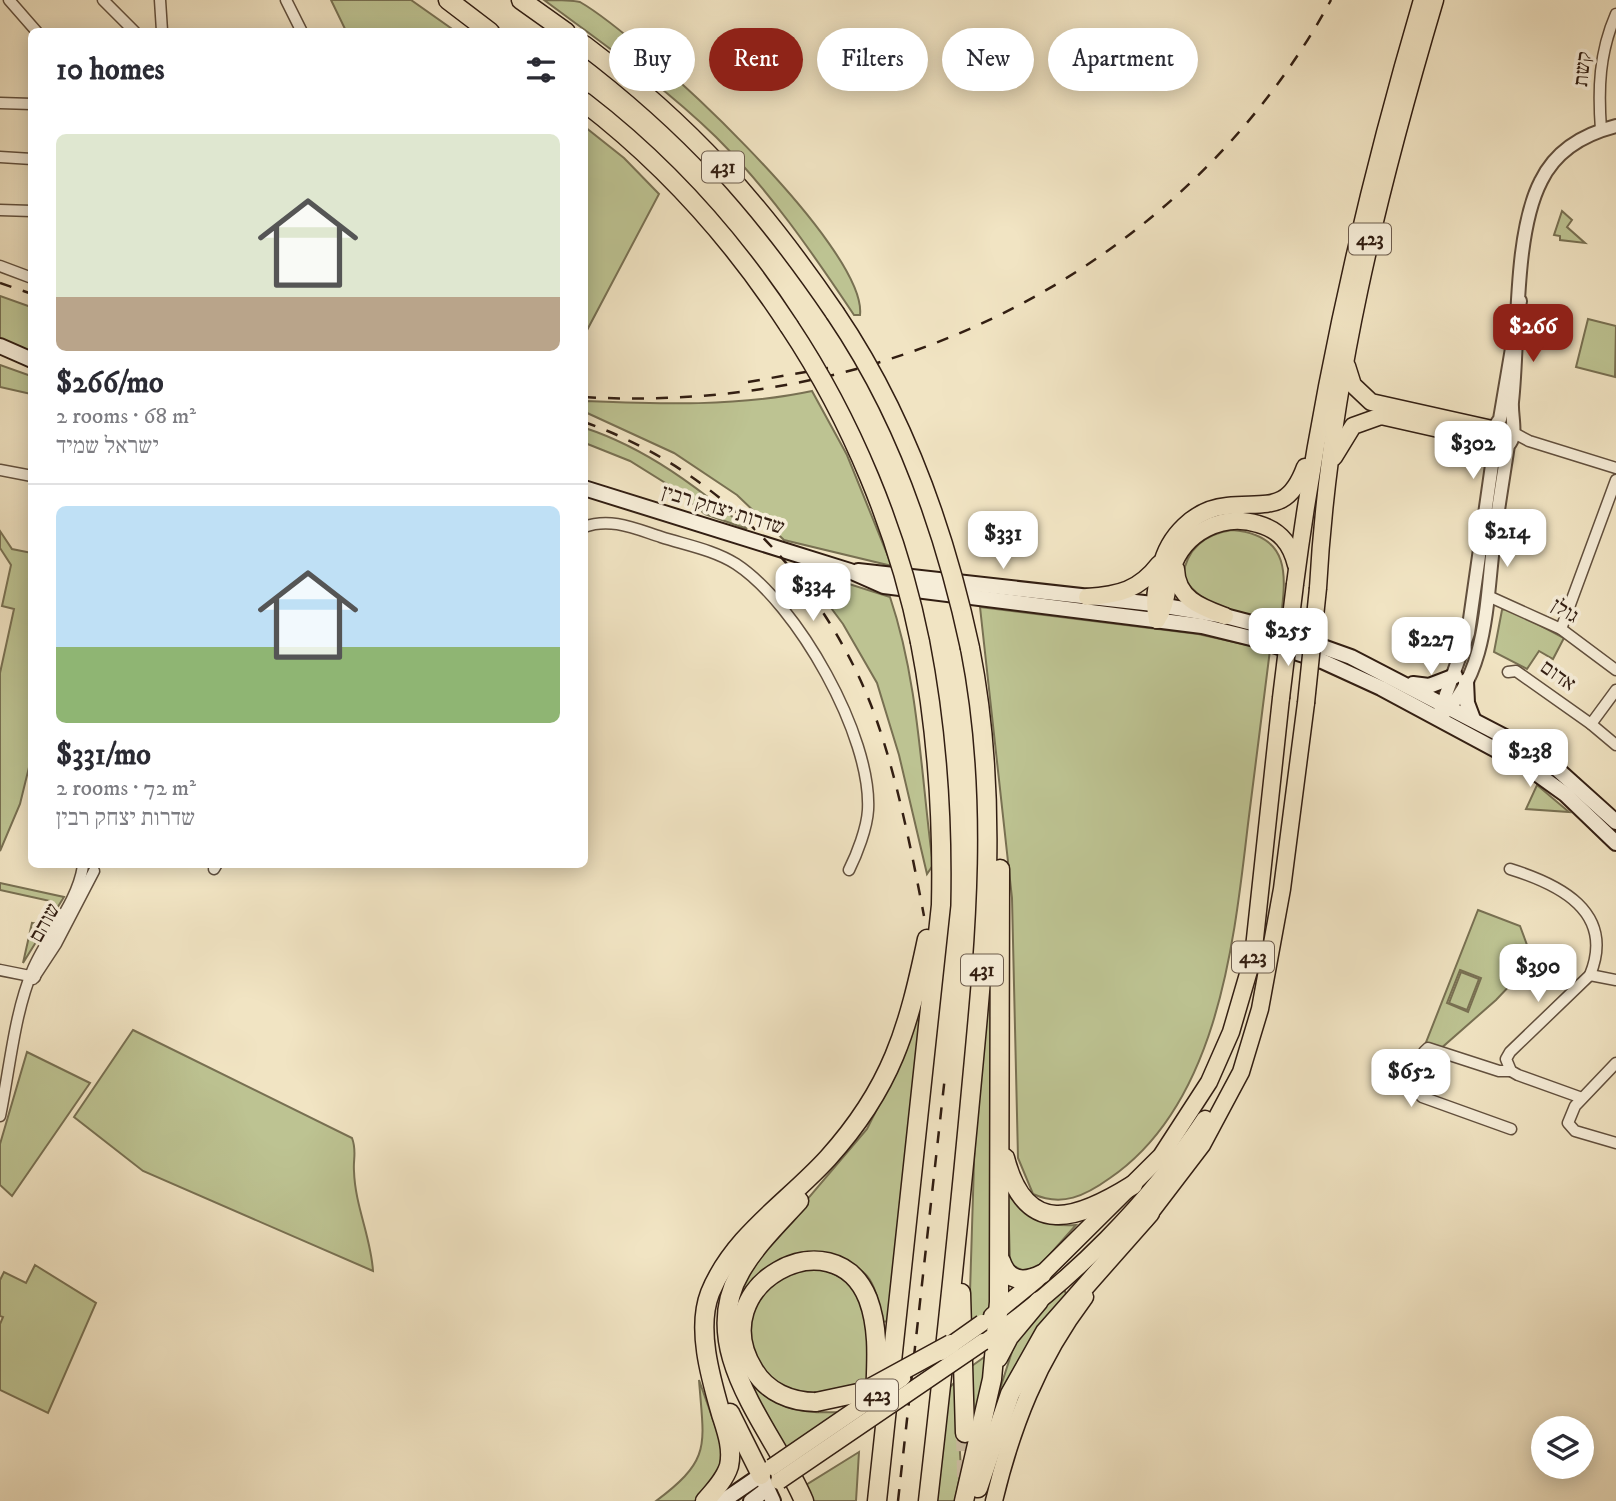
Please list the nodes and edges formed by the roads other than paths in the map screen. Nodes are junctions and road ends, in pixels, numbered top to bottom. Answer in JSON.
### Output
{"nodes":[{"id":1,"x":9,"y":0,"type":"edge"},
{"id":2,"x":103,"y":0,"type":"edge"},
{"id":3,"x":160,"y":0,"type":"edge"},
{"id":4,"x":286,"y":0,"type":"edge"},
{"id":5,"x":448,"y":0,"type":"edge"},
{"id":6,"x":521,"y":0,"type":"edge"},
{"id":7,"x":1422,"y":0,"type":"edge"},
{"id":8,"x":1435,"y":0,"type":"edge"},
{"id":9,"x":1616,"y":14,"type":"edge"},
{"id":10,"x":34,"y":28,"type":"edge"},
{"id":11,"x":126,"y":28,"type":"edge"},
{"id":12,"x":162,"y":28,"type":"edge"},
{"id":13,"x":300,"y":28,"type":"edge"},
{"id":14,"x":485,"y":28,"type":"edge"},
{"id":15,"x":560,"y":28,"type":"edge"},
{"id":16,"x":588,"y":48,"type":"edge"},
{"id":17,"x":0,"y":103,"type":"edge"},
{"id":18,"x":28,"y":104,"type":"edge"},
{"id":19,"x":588,"y":105,"type":"edge"},
{"id":20,"x":1616,"y":126,"type":"edge"},
{"id":21,"x":1601,"y":130,"type":"junction"},
{"id":22,"x":0,"y":157,"type":"edge"},
{"id":23,"x":28,"y":159,"type":"edge"},
{"id":24,"x":0,"y":210,"type":"edge"},
{"id":25,"x":28,"y":211,"type":"edge"},
{"id":26,"x":0,"y":267,"type":"edge"},
{"id":27,"x":28,"y":277,"type":"edge"},
{"id":28,"x":0,"y":346,"type":"edge"},
{"id":29,"x":0,"y":354,"type":"edge"},
{"id":30,"x":1346,"y":356,"type":"junction"},
{"id":31,"x":25,"y":357,"type":"edge"},
{"id":32,"x":1317,"y":431,"type":"junction"},
{"id":33,"x":1503,"y":436,"type":"junction"},
{"id":34,"x":1616,"y":468,"type":"edge"},
{"id":35,"x":0,"y":470,"type":"edge"},
{"id":36,"x":28,"y":475,"type":"edge"},
{"id":37,"x":1616,"y":480,"type":"edge"},
{"id":38,"x":1327,"y":483,"type":"junction"},
{"id":39,"x":588,"y":489,"type":"edge"},
{"id":40,"x":588,"y":526,"type":"edge"},
{"id":41,"x":1170,"y":558,"type":"junction"},
{"id":42,"x":1297,"y":567,"type":"junction"},
{"id":43,"x":850,"y":571,"type":"junction"},
{"id":44,"x":1488,"y":596,"type":"junction"},
{"id":45,"x":1087,"y":597,"type":"junction"},
{"id":46,"x":1159,"y":610,"type":"junction"},
{"id":47,"x":1225,"y":616,"type":"junction"},
{"id":48,"x":1561,"y":629,"type":"junction"},
{"id":49,"x":1616,"y":670,"type":"edge"},
{"id":50,"x":1508,"y":672,"type":"dead end"},
{"id":51,"x":1461,"y":678,"type":"junction"},
{"id":52,"x":1404,"y":683,"type":"junction"},
{"id":53,"x":1616,"y":690,"type":"edge"},
{"id":54,"x":1446,"y":705,"type":"junction"},
{"id":55,"x":1474,"y":719,"type":"junction"},
{"id":56,"x":1445,"y":721,"type":"junction"},
{"id":57,"x":1591,"y":724,"type":"junction"},
{"id":58,"x":1616,"y":745,"type":"edge"},
{"id":59,"x":985,"y":747,"type":"junction"},
{"id":60,"x":1616,"y":822,"type":"edge"},
{"id":61,"x":1616,"y":843,"type":"edge"},
{"id":62,"x":82,"y":868,"type":"edge"},
{"id":63,"x":96,"y":868,"type":"edge"},
{"id":64,"x":1510,"y":869,"type":"dead end"},
{"id":65,"x":849,"y":870,"type":"dead end"},
{"id":66,"x":942,"y":870,"type":"junction"},
{"id":67,"x":0,"y":970,"type":"edge"},
{"id":68,"x":1590,"y":975,"type":"junction"},
{"id":69,"x":33,"y":977,"type":"junction"},
{"id":70,"x":1616,"y":980,"type":"edge"},
{"id":71,"x":1252,"y":1034,"type":"junction"},
{"id":72,"x":1616,"y":1063,"type":"edge"},
{"id":73,"x":890,"y":1070,"type":"junction"},
{"id":74,"x":1511,"y":1071,"type":"junction"},
{"id":75,"x":1583,"y":1098,"type":"junction"},
{"id":76,"x":999,"y":1105,"type":"junction"},
{"id":77,"x":0,"y":1116,"type":"edge"},
{"id":78,"x":1511,"y":1129,"type":"dead end"},
{"id":79,"x":1616,"y":1143,"type":"edge"},
{"id":80,"x":966,"y":1154,"type":"junction"},
{"id":81,"x":1133,"y":1185,"type":"junction"},
{"id":82,"x":1150,"y":1213,"type":"junction"},
{"id":83,"x":1000,"y":1260,"type":"junction"},
{"id":84,"x":1042,"y":1274,"type":"junction"},
{"id":85,"x":1039,"y":1301,"type":"junction"},
{"id":86,"x":999,"y":1312,"type":"junction"},
{"id":87,"x":987,"y":1333,"type":"junction"},
{"id":88,"x":707,"y":1340,"type":"junction"},
{"id":89,"x":951,"y":1345,"type":"junction"},
{"id":90,"x":992,"y":1378,"type":"junction"},
{"id":91,"x":965,"y":1433,"type":"tunnel mouth"},
{"id":92,"x":770,"y":1483,"type":"edge"},
{"id":93,"x":705,"y":1501,"type":"edge"},
{"id":94,"x":723,"y":1501,"type":"edge"},
{"id":95,"x":751,"y":1501,"type":"edge"},
{"id":96,"x":804,"y":1501,"type":"edge"},
{"id":97,"x":871,"y":1501,"type":"edge"},
{"id":98,"x":877,"y":1501,"type":"edge"},
{"id":99,"x":928,"y":1501,"type":"edge"},
{"id":100,"x":964,"y":1501,"type":"edge"},
{"id":101,"x":974,"y":1501,"type":"edge"},
{"id":102,"x":994,"y":1501,"type":"edge"}],
"edges":[{"from":1,"to":10,"type":"street"},
{"from":2,"to":11,"type":"street"},
{"from":3,"to":12,"type":"street"},
{"from":4,"to":13,"type":"street"},
{"from":5,"to":14,"type":"highway"},
{"from":6,"to":15,"type":"highway"},
{"from":7,"to":32,"type":"main road","number":"423"},
{"from":8,"to":30,"type":"main road","number":"423"},
{"from":9,"to":21,"type":"street","name":"קשת"},
{"from":16,"to":59,"type":"highway","number":"431","bridge":true},
{"from":17,"to":18,"type":"street"},
{"from":19,"to":66,"type":"highway","number":"431","bridge":true},
{"from":20,"to":21,"type":"street"},
{"from":21,"to":33,"type":"street"},
{"from":22,"to":23,"type":"street"},
{"from":24,"to":25,"type":"street"},
{"from":26,"to":27,"type":"street"},
{"from":28,"to":31,"type":"main road"},
{"from":29,"to":31,"type":"main road"},
{"from":30,"to":33,"type":"main road"},
{"from":30,"to":38,"type":"main road","number":"423"},
{"from":32,"to":41,"type":"main road"},
{"from":32,"to":42,"type":"main road","number":"423"},
{"from":33,"to":34,"type":"street"},
{"from":33,"to":38,"type":"main road"},
{"from":33,"to":44,"type":"street"},
{"from":33,"to":51,"type":"street"},
{"from":35,"to":36,"type":"street"},
{"from":37,"to":48,"type":"street"},
{"from":38,"to":71,"type":"main road","number":"423","bridge":true},
{"from":39,"to":43,"type":"main road","name":"שדרות יצחק רבין"},
{"from":40,"to":65,"type":"street"},
{"from":41,"to":42,"type":"main road"},
{"from":41,"to":45,"type":"main road"},
{"from":41,"to":46,"type":"main road"},
{"from":41,"to":47,"type":"main road"},
{"from":42,"to":81,"type":"main road","number":"423","bridge":true},
{"from":43,"to":45,"type":"main road","name":"שדרות יצחק רבין"},
{"from":43,"to":46,"type":"main road","name":"שדרות יצחק רבין"},
{"from":44,"to":48,"type":"street","name":"גולן"},
{"from":44,"to":51,"type":"street"},
{"from":45,"to":46,"type":"main road","name":"שדרות יצחק רבין"},
{"from":46,"to":47,"type":"main road"},
{"from":46,"to":56,"type":"main road"},
{"from":47,"to":52,"type":"main road"},
{"from":48,"to":49,"type":"street","name":"גולן"},
{"from":50,"to":57,"type":"street","name":"אדום"},
{"from":51,"to":52,"type":"main road"},
{"from":51,"to":54,"type":"street"},
{"from":51,"to":55,"type":"main road"},
{"from":52,"to":54,"type":"main road"},
{"from":53,"to":57,"type":"street"},
{"from":54,"to":55,"type":"main road"},
{"from":54,"to":56,"type":"street"},
{"from":55,"to":60,"type":"main road"},
{"from":56,"to":61,"type":"main road"},
{"from":57,"to":58,"type":"street","name":"אדום"},
{"from":59,"to":76,"type":"highway"},
{"from":59,"to":80,"type":"highway","number":"431"},
{"from":62,"to":69,"type":"street","name":"שוהם"},
{"from":63,"to":69,"type":"street","name":"שוהם"},
{"from":64,"to":68,"type":"street"},
{"from":66,"to":73,"type":"highway"},
{"from":66,"to":98,"type":"highway","number":"431"},
{"from":67,"to":69,"type":"street"},
{"from":68,"to":70,"type":"street"},
{"from":68,"to":74,"type":"street"},
{"from":69,"to":77,"type":"street","name":"שוהם"},
{"from":71,"to":82,"type":"main road"},
{"from":71,"to":85,"type":"main road","number":"423"},
{"from":72,"to":75,"type":"street"},
{"from":73,"to":88,"type":"highway"},
{"from":73,"to":96,"type":"highway"},
{"from":74,"to":75,"type":"street"},
{"from":74,"to":78,"type":"street"},
{"from":75,"to":79,"type":"street"},
{"from":76,"to":81,"type":"highway"},
{"from":76,"to":83,"type":"highway"},
{"from":80,"to":91,"type":"highway"},
{"from":80,"to":99,"type":"highway","number":"431"},
{"from":81,"to":84,"type":"main road","number":"423"},
{"from":82,"to":101,"type":"highway"},
{"from":82,"to":102,"type":"main road"},
{"from":83,"to":84,"type":"highway"},
{"from":83,"to":86,"type":"highway"},
{"from":84,"to":86,"type":"main road","number":"423"},
{"from":85,"to":87,"type":"main road","number":"423"},
{"from":85,"to":90,"type":"highway"},
{"from":86,"to":87,"type":"highway"},
{"from":87,"to":89,"type":"main road","number":"423","bridge":true},
{"from":87,"to":90,"type":"highway"},
{"from":87,"to":92,"type":"main road","number":"423","bridge":true},
{"from":88,"to":92,"type":"highway"},
{"from":88,"to":93,"type":"highway"},
{"from":89,"to":92,"type":"main road","number":"423","bridge":true},
{"from":89,"to":97,"type":"highway","bridge":true},
{"from":90,"to":100,"type":"highway"},
{"from":92,"to":94,"type":"main road"},
{"from":92,"to":95,"type":"main road"}]}
